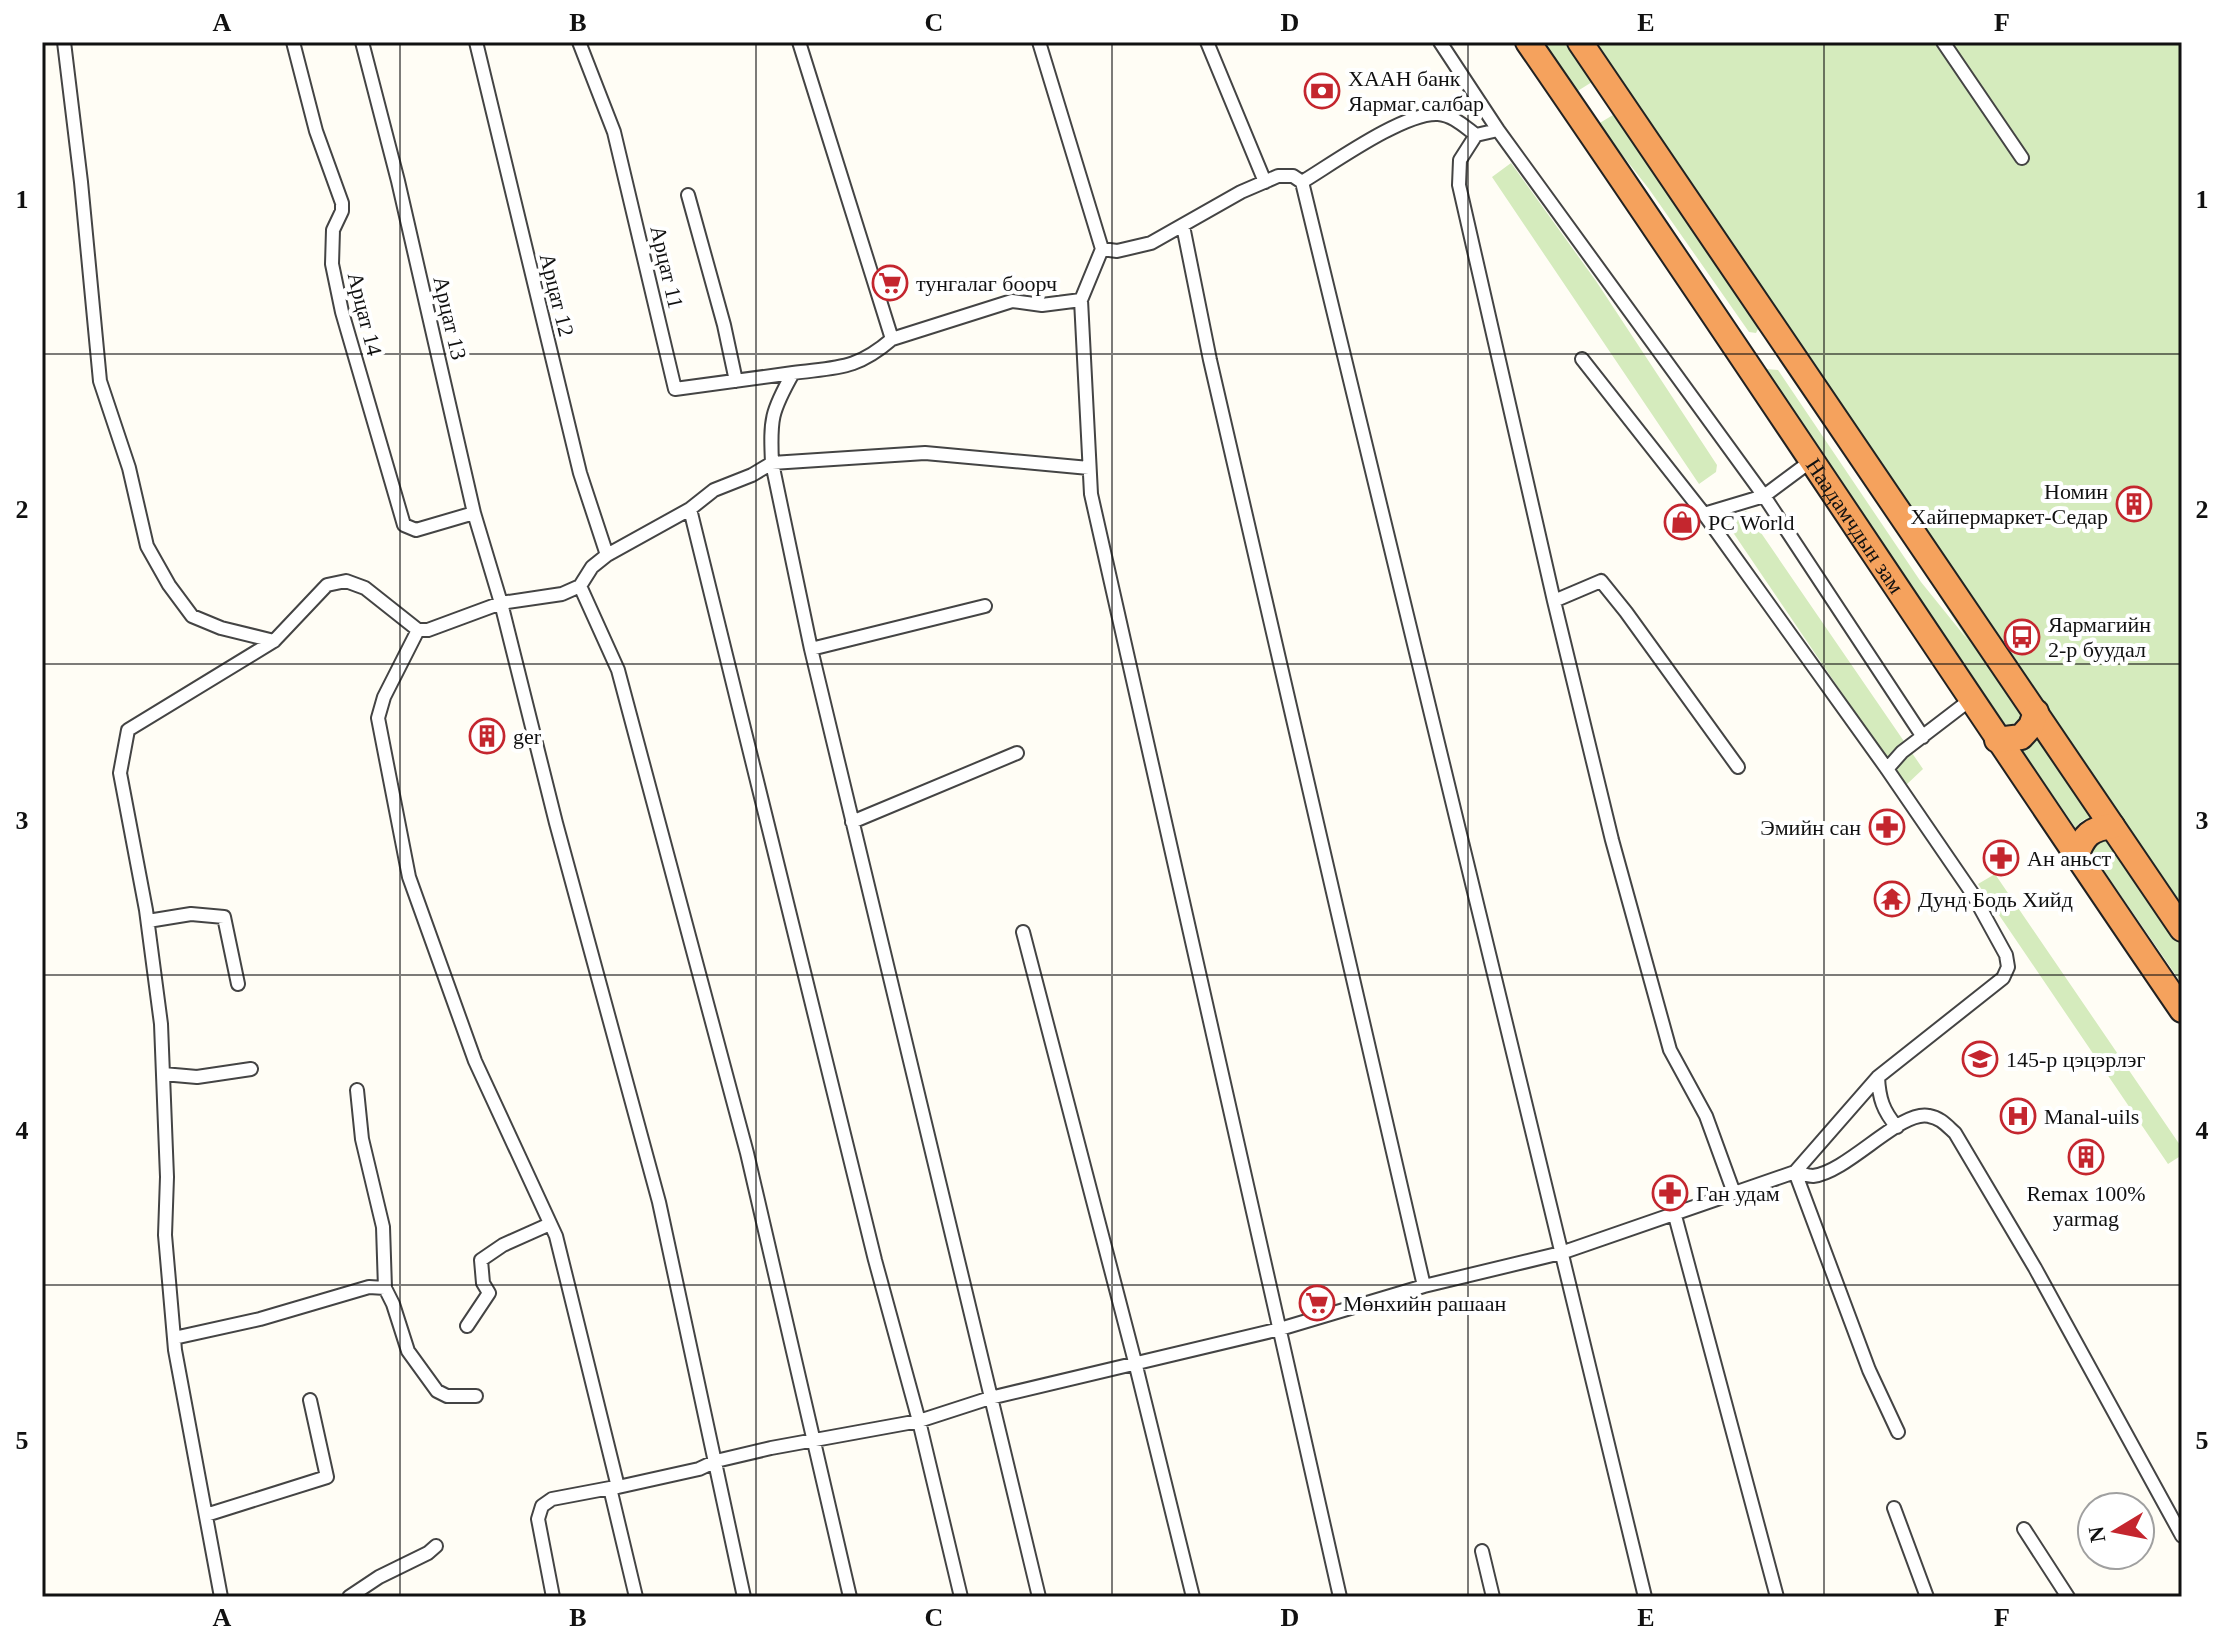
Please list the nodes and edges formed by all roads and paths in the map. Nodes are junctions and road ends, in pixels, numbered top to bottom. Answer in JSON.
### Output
{"nodes":[{"id":1,"x":64,"y":42,"type":"edge"},
{"id":2,"x":293,"y":42,"type":"edge"},
{"id":3,"x":362,"y":42,"type":"edge"},
{"id":4,"x":476,"y":42,"type":"edge"},
{"id":5,"x":579,"y":42,"type":"edge"},
{"id":6,"x":799,"y":42,"type":"edge"},
{"id":7,"x":1039,"y":42,"type":"edge"},
{"id":8,"x":1207,"y":42,"type":"edge"},
{"id":9,"x":1440,"y":42,"type":"edge"},
{"id":10,"x":1528,"y":42,"type":"edge"},
{"id":11,"x":1580,"y":42,"type":"edge"},
{"id":12,"x":1943,"y":42,"type":"edge"},
{"id":13,"x":1498,"y":130,"type":"junction"},
{"id":14,"x":1476,"y":135,"type":"junction"},
{"id":15,"x":2022,"y":158,"type":"dead end"},
{"id":16,"x":1265,"y":182,"type":"junction"},
{"id":17,"x":1302,"y":182,"type":"junction"},
{"id":18,"x":688,"y":195,"type":"dead end"},
{"id":19,"x":1183,"y":226,"type":"junction"},
{"id":20,"x":1102,"y":249,"type":"junction"},
{"id":21,"x":1081,"y":300,"type":"junction"},
{"id":22,"x":1777,"y":335,"type":"junction"},
{"id":23,"x":892,"y":339,"type":"junction"},
{"id":24,"x":1582,"y":359,"type":"dead end"},
{"id":25,"x":1744,"y":359,"type":"junction"},
{"id":26,"x":793,"y":373,"type":"junction"},
{"id":27,"x":736,"y":381,"type":"junction"},
{"id":28,"x":1811,"y":461,"type":"junction"},
{"id":29,"x":772,"y":463,"type":"junction"},
{"id":30,"x":1089,"y":468,"type":"junction"},
{"id":31,"x":1764,"y":496,"type":"junction"},
{"id":32,"x":690,"y":509,"type":"junction"},
{"id":33,"x":474,"y":513,"type":"junction"},
{"id":34,"x":1704,"y":514,"type":"junction"},
{"id":35,"x":607,"y":555,"type":"junction"},
{"id":36,"x":580,"y":586,"type":"junction"},
{"id":37,"x":1554,"y":601,"type":"junction"},
{"id":38,"x":501,"y":603,"type":"junction"},
{"id":39,"x":985,"y":606,"type":"dead end"},
{"id":40,"x":418,"y":630,"type":"junction"},
{"id":41,"x":274,"y":641,"type":"junction"},
{"id":42,"x":811,"y":649,"type":"junction"},
{"id":43,"x":1970,"y":700,"type":"junction"},
{"id":44,"x":2036,"y":712,"type":"junction"},
{"id":45,"x":1923,"y":737,"type":"junction"},
{"id":46,"x":1997,"y":740,"type":"junction"},
{"id":47,"x":1017,"y":753,"type":"dead end"},
{"id":48,"x":1738,"y":767,"type":"dead end"},
{"id":49,"x":1887,"y":769,"type":"junction"},
{"id":50,"x":852,"y":822,"type":"junction"},
{"id":51,"x":2112,"y":826,"type":"junction"},
{"id":52,"x":2076,"y":856,"type":"junction"},
{"id":53,"x":148,"y":921,"type":"junction"},
{"id":54,"x":2182,"y":929,"type":"edge"},
{"id":55,"x":1023,"y":932,"type":"dead end"},
{"id":56,"x":238,"y":984,"type":"dead end"},
{"id":57,"x":2182,"y":1010,"type":"edge"},
{"id":58,"x":251,"y":1069,"type":"dead end"},
{"id":59,"x":163,"y":1074,"type":"junction"},
{"id":60,"x":1878,"y":1077,"type":"junction"},
{"id":61,"x":357,"y":1090,"type":"dead end"},
{"id":62,"x":1897,"y":1127,"type":"junction"},
{"id":63,"x":1795,"y":1172,"type":"junction"},
{"id":64,"x":1734,"y":1193,"type":"junction"},
{"id":65,"x":1674,"y":1212,"type":"junction"},
{"id":66,"x":550,"y":1224,"type":"junction"},
{"id":67,"x":1561,"y":1253,"type":"junction"},
{"id":68,"x":1424,"y":1286,"type":"junction"},
{"id":69,"x":385,"y":1288,"type":"junction"},
{"id":70,"x":467,"y":1326,"type":"dead end"},
{"id":71,"x":1280,"y":1329,"type":"junction"},
{"id":72,"x":174,"y":1338,"type":"junction"},
{"id":73,"x":1135,"y":1362,"type":"junction"},
{"id":74,"x":476,"y":1396,"type":"dead end"},
{"id":75,"x":990,"y":1398,"type":"junction"},
{"id":76,"x":310,"y":1400,"type":"dead end"},
{"id":77,"x":919,"y":1421,"type":"junction"},
{"id":78,"x":1898,"y":1432,"type":"dead end"},
{"id":79,"x":813,"y":1442,"type":"junction"},
{"id":80,"x":716,"y":1461,"type":"junction"},
{"id":81,"x":614,"y":1488,"type":"junction"},
{"id":82,"x":1894,"y":1508,"type":"dead end"},
{"id":83,"x":206,"y":1515,"type":"junction"},
{"id":84,"x":2024,"y":1529,"type":"dead end"},
{"id":85,"x":2182,"y":1536,"type":"edge"},
{"id":86,"x":436,"y":1546,"type":"dead end"},
{"id":87,"x":1482,"y":1551,"type":"dead end"},
{"id":88,"x":364,"y":1593,"type":"edge"},
{"id":89,"x":221,"y":1597,"type":"edge"},
{"id":90,"x":349,"y":1597,"type":"edge"},
{"id":91,"x":553,"y":1597,"type":"edge"},
{"id":92,"x":636,"y":1597,"type":"edge"},
{"id":93,"x":744,"y":1597,"type":"edge"},
{"id":94,"x":850,"y":1597,"type":"edge"},
{"id":95,"x":961,"y":1597,"type":"edge"},
{"id":96,"x":1039,"y":1597,"type":"edge"},
{"id":97,"x":1193,"y":1597,"type":"edge"},
{"id":98,"x":1340,"y":1597,"type":"edge"},
{"id":99,"x":1493,"y":1597,"type":"edge"},
{"id":100,"x":1645,"y":1597,"type":"edge"},
{"id":101,"x":1777,"y":1597,"type":"edge"},
{"id":102,"x":1927,"y":1597,"type":"edge"},
{"id":103,"x":2068,"y":1597,"type":"edge"}],
"edges":[{"from":1,"to":41,"type":"street"},
{"from":2,"to":33,"type":"street","name":"Арцат 14"},
{"from":3,"to":33,"type":"street","name":"Арцат 13"},
{"from":4,"to":35,"type":"street","name":"Арцат 12"},
{"from":5,"to":27,"type":"street","name":"Арцат 11"},
{"from":6,"to":23,"type":"street"},
{"from":7,"to":20,"type":"street"},
{"from":8,"to":16,"type":"street"},
{"from":9,"to":13,"type":"street"},
{"from":10,"to":25,"type":"highway","name":"Наадамчдын зам"},
{"from":11,"to":22,"type":"highway","name":"Наадамчдын зам"},
{"from":12,"to":15,"type":"street"},
{"from":13,"to":14,"type":"street"},
{"from":13,"to":31,"type":"street"},
{"from":14,"to":17,"type":"street"},
{"from":14,"to":37,"type":"street"},
{"from":16,"to":17,"type":"street"},
{"from":16,"to":19,"type":"street"},
{"from":17,"to":67,"type":"street"},
{"from":18,"to":27,"type":"street"},
{"from":19,"to":20,"type":"street"},
{"from":19,"to":68,"type":"street"},
{"from":20,"to":21,"type":"street"},
{"from":21,"to":23,"type":"street","name":"Арцат 11"},
{"from":21,"to":30,"type":"street"},
{"from":22,"to":25,"type":"highway"},
{"from":22,"to":44,"type":"highway","name":"Наадамчдын зам"},
{"from":23,"to":26,"type":"street","name":"Арцат 11"},
{"from":24,"to":34,"type":"street"},
{"from":25,"to":28,"type":"highway","name":"Наадамчдын зам"},
{"from":26,"to":27,"type":"street","name":"Арцат 11"},
{"from":26,"to":29,"type":"street"},
{"from":28,"to":31,"type":"street"},
{"from":28,"to":43,"type":"highway","name":"Наадамчдын зам"},
{"from":29,"to":30,"type":"street"},
{"from":29,"to":32,"type":"street"},
{"from":29,"to":42,"type":"street"},
{"from":30,"to":71,"type":"street"},
{"from":31,"to":34,"type":"street"},
{"from":31,"to":45,"type":"street"},
{"from":32,"to":35,"type":"street"},
{"from":32,"to":77,"type":"street"},
{"from":33,"to":38,"type":"street","name":"Арцат 13"},
{"from":34,"to":49,"type":"street"},
{"from":35,"to":36,"type":"street"},
{"from":36,"to":38,"type":"street"},
{"from":36,"to":79,"type":"street"},
{"from":37,"to":48,"type":"street"},
{"from":37,"to":64,"type":"street"},
{"from":38,"to":40,"type":"street"},
{"from":38,"to":80,"type":"street","name":"Арцат 13"},
{"from":39,"to":42,"type":"street"},
{"from":40,"to":41,"type":"street"},
{"from":40,"to":66,"type":"street"},
{"from":41,"to":53,"type":"street"},
{"from":42,"to":50,"type":"street"},
{"from":43,"to":45,"type":"street"},
{"from":43,"to":46,"type":"highway","name":"Наадамчдын зам"},
{"from":44,"to":46,"type":"highway"},
{"from":44,"to":51,"type":"highway","name":"Наадамчдын зам"},
{"from":45,"to":49,"type":"street"},
{"from":46,"to":52,"type":"highway","name":"Наадамчдын зам"},
{"from":47,"to":50,"type":"street"},
{"from":49,"to":60,"type":"street"},
{"from":50,"to":75,"type":"street"},
{"from":51,"to":52,"type":"highway"},
{"from":51,"to":54,"type":"highway","name":"Наадамчдын зам"},
{"from":52,"to":57,"type":"highway","name":"Наадамчдын зам"},
{"from":53,"to":56,"type":"street"},
{"from":53,"to":59,"type":"street"},
{"from":55,"to":73,"type":"street"},
{"from":58,"to":59,"type":"street"},
{"from":59,"to":72,"type":"street"},
{"from":60,"to":62,"type":"street"},
{"from":60,"to":63,"type":"street"},
{"from":61,"to":69,"type":"street"},
{"from":62,"to":63,"type":"street"},
{"from":62,"to":85,"type":"street"},
{"from":63,"to":64,"type":"street"},
{"from":63,"to":78,"type":"street"},
{"from":64,"to":65,"type":"street"},
{"from":65,"to":67,"type":"street"},
{"from":65,"to":101,"type":"street"},
{"from":66,"to":70,"type":"street"},
{"from":66,"to":81,"type":"street"},
{"from":67,"to":68,"type":"street"},
{"from":67,"to":100,"type":"street"},
{"from":68,"to":71,"type":"street"},
{"from":69,"to":72,"type":"street"},
{"from":69,"to":74,"type":"street"},
{"from":71,"to":73,"type":"street"},
{"from":71,"to":98,"type":"street"},
{"from":72,"to":83,"type":"street"},
{"from":73,"to":75,"type":"street"},
{"from":73,"to":97,"type":"street"},
{"from":75,"to":77,"type":"street"},
{"from":75,"to":96,"type":"street"},
{"from":76,"to":83,"type":"street"},
{"from":77,"to":79,"type":"street"},
{"from":77,"to":95,"type":"street"},
{"from":79,"to":80,"type":"street"},
{"from":79,"to":94,"type":"street"},
{"from":80,"to":81,"type":"street"},
{"from":80,"to":93,"type":"street","name":"Арцат 13"},
{"from":81,"to":91,"type":"street"},
{"from":81,"to":92,"type":"street"},
{"from":82,"to":102,"type":"street"},
{"from":83,"to":89,"type":"street"},
{"from":84,"to":103,"type":"street"},
{"from":86,"to":88,"type":"street"},
{"from":87,"to":99,"type":"street"},
{"from":88,"to":90,"type":"street"}]}
